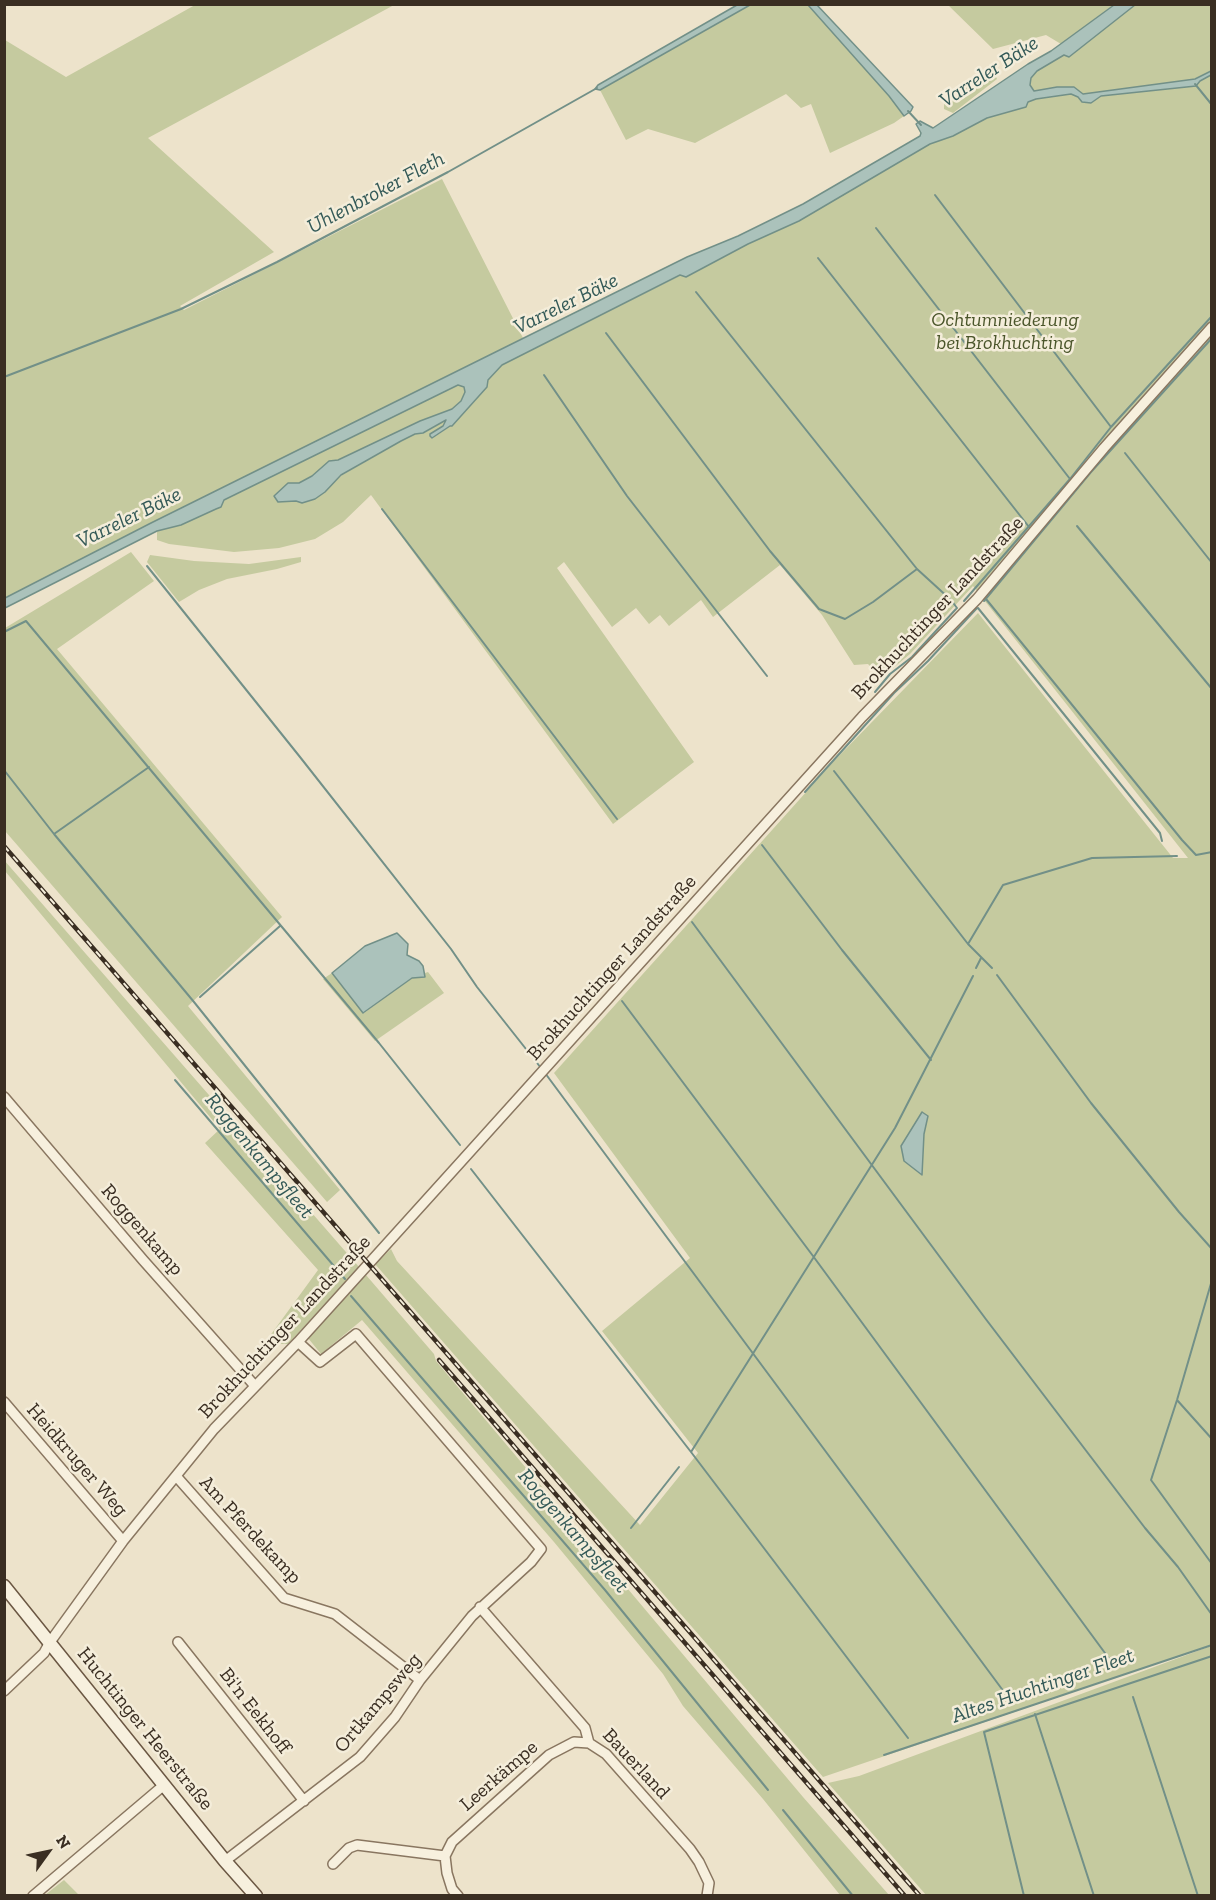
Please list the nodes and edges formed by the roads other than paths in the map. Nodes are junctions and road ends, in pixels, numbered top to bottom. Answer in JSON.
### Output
{"nodes":[{"id":1,"x":1212,"y":327,"type":"edge"},
{"id":2,"x":4,"y":1097,"type":"edge"},
{"id":3,"x":298,"y":1342,"type":"junction"},
{"id":4,"x":255,"y":1386,"type":"junction"},
{"id":5,"x":4,"y":1402,"type":"edge"},
{"id":6,"x":176,"y":1476,"type":"junction"},
{"id":7,"x":123,"y":1541,"type":"junction"},
{"id":8,"x":4,"y":1586,"type":"edge"},
{"id":9,"x":480,"y":1607,"type":"junction"},
{"id":10,"x":50,"y":1642,"type":"junction"},
{"id":11,"x":178,"y":1642,"type":"dead end"},
{"id":12,"x":420,"y":1680,"type":"junction"},
{"id":13,"x":4,"y":1691,"type":"edge"},
{"id":14,"x":589,"y":1743,"type":"junction"},
{"id":15,"x":164,"y":1785,"type":"junction"},
{"id":16,"x":304,"y":1801,"type":"junction"},
{"id":17,"x":445,"y":1856,"type":"junction"},
{"id":18,"x":225,"y":1861,"type":"junction"},
{"id":19,"x":333,"y":1864,"type":"dead end"},
{"id":20,"x":33,"y":1896,"type":"edge"},
{"id":21,"x":256,"y":1896,"type":"edge"},
{"id":22,"x":458,"y":1896,"type":"edge"},
{"id":23,"x":707,"y":1896,"type":"edge"}],
"edges":[{"from":1,"to":3,"type":"street","name":"Brokhuchtinger Landstraße"},
{"from":2,"to":4,"type":"street","name":"Roggenkamp"},
{"from":3,"to":4,"type":"street","name":"Brokhuchtinger Landstraße"},
{"from":3,"to":9,"type":"street","name":"Ortkampsweg"},
{"from":4,"to":6,"type":"street","name":"Brokhuchtinger Landstraße"},
{"from":5,"to":7,"type":"street","name":"Heidkruger Weg"},
{"from":6,"to":7,"type":"street","name":"Brokhuchtinger Landstraße"},
{"from":6,"to":12,"type":"street","name":"Am Pferdekamp"},
{"from":7,"to":10,"type":"street","name":"Brokhuchtinger Landstraße"},
{"from":8,"to":10,"type":"main road","name":"Huchtinger Heerstraße"},
{"from":9,"to":12,"type":"street","name":"Ortkampsweg"},
{"from":9,"to":14,"type":"street","name":"Bauerland"},
{"from":10,"to":13,"type":"street","name":"Brokhuchtinger Landstraße"},
{"from":10,"to":15,"type":"main road","name":"Huchtinger Heerstraße"},
{"from":11,"to":16,"type":"street","name":"Bi'n Eekhoff"},
{"from":12,"to":16,"type":"street","name":"Ortkampsweg"},
{"from":14,"to":17,"type":"street","name":"Leerkämpe"},
{"from":14,"to":23,"type":"street","name":"Bauerland"},
{"from":15,"to":18,"type":"main road","name":"Huchtinger Heerstraße"},
{"from":15,"to":20,"type":"street"},
{"from":16,"to":18,"type":"street","name":"Ortkampsweg"},
{"from":17,"to":19,"type":"street"},
{"from":17,"to":22,"type":"street"},
{"from":18,"to":21,"type":"main road","name":"Huchtinger Heerstraße"}]}
